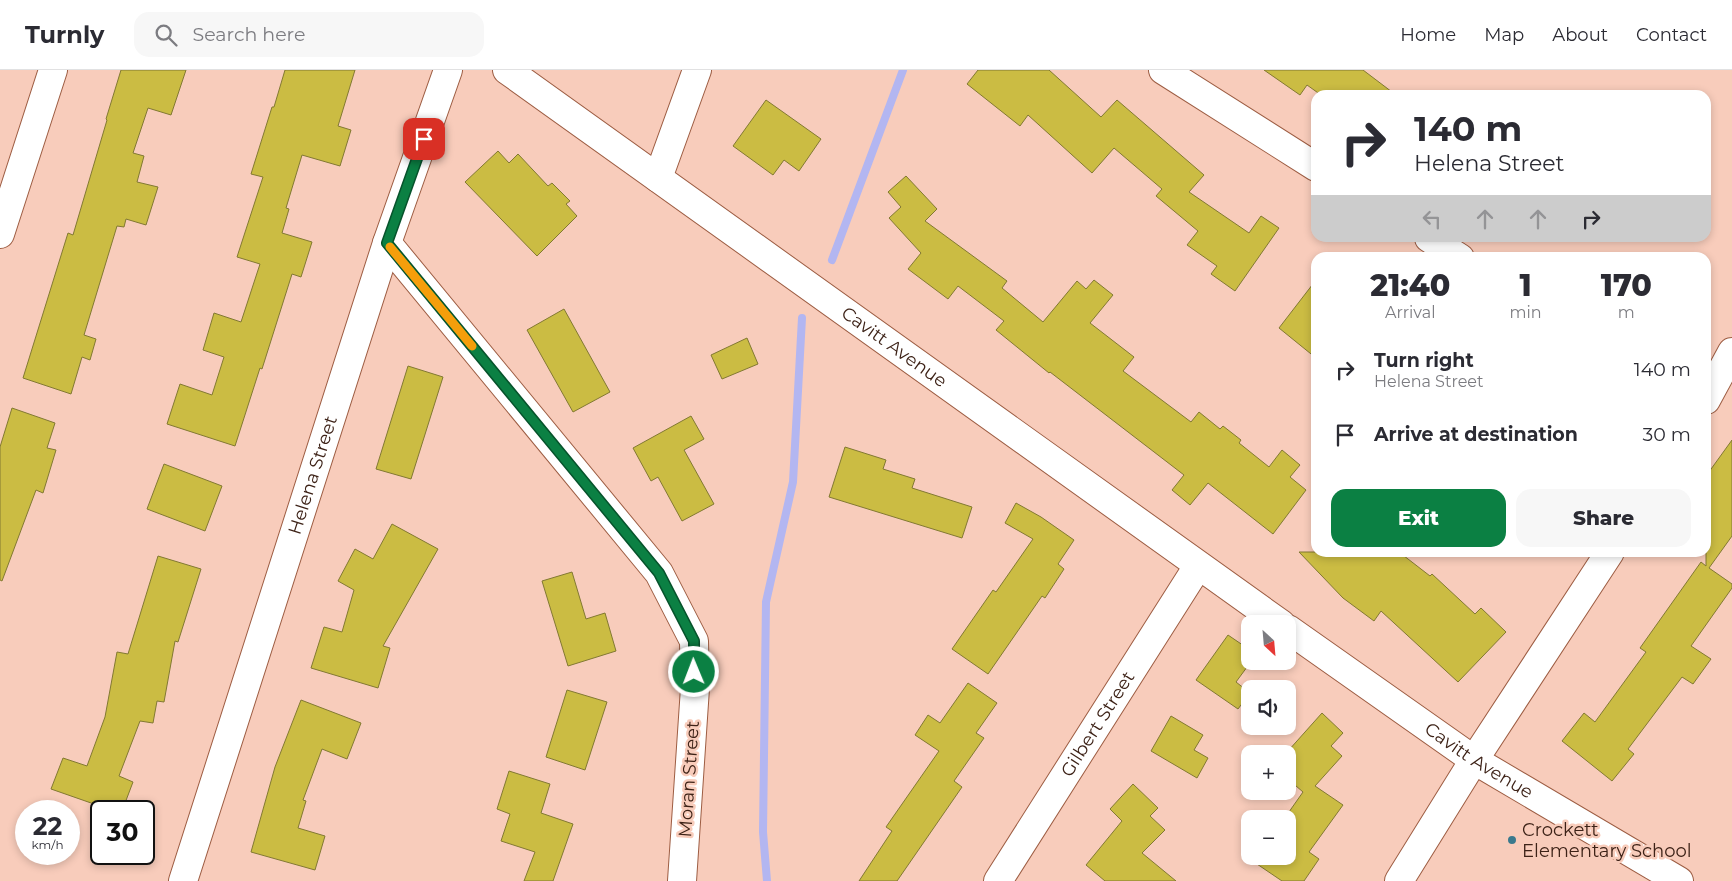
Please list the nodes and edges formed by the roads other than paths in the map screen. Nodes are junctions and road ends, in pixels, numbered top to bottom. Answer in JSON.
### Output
{"nodes":[{"id":1,"x":53,"y":70,"type":"edge"},
{"id":2,"x":448,"y":70,"type":"edge"},
{"id":3,"x":507,"y":70,"type":"edge"},
{"id":4,"x":697,"y":70,"type":"edge"},
{"id":5,"x":1163,"y":70,"type":"edge"},
{"id":6,"x":1311,"y":163,"type":"edge"},
{"id":7,"x":658,"y":178,"type":"junction"},
{"id":8,"x":0,"y":234,"type":"edge"},
{"id":9,"x":1435,"y":242,"type":"edge"},
{"id":10,"x":387,"y":243,"type":"junction"},
{"id":11,"x":1451,"y":252,"type":"edge"},
{"id":12,"x":1732,"y":352,"type":"edge"},
{"id":13,"x":1711,"y":391,"type":"edge"},
{"id":14,"x":1607,"y":557,"type":"edge"},
{"id":15,"x":1198,"y":566,"type":"junction"},
{"id":16,"x":1267,"y":615,"type":"edge"},
{"id":17,"x":1296,"y":635,"type":"edge"},
{"id":18,"x":1474,"y":760,"type":"junction"},
{"id":19,"x":182,"y":881,"type":"edge"},
{"id":20,"x":682,"y":881,"type":"edge"},
{"id":21,"x":998,"y":881,"type":"edge"},
{"id":22,"x":1400,"y":881,"type":"edge"},
{"id":23,"x":1679,"y":881,"type":"edge"}],
"edges":[{"from":1,"to":8,"type":"street"},
{"from":2,"to":10,"type":"street","name":"Helena Street"},
{"from":3,"to":7,"type":"street","name":"Cavitt Avenue"},
{"from":4,"to":7,"type":"street"},
{"from":5,"to":6,"type":"street"},
{"from":7,"to":15,"type":"street","name":"Cavitt Avenue"},
{"from":9,"to":11,"type":"street"},
{"from":10,"to":19,"type":"street","name":"Helena Street"},
{"from":10,"to":20,"type":"street","name":"Moran Street"},
{"from":12,"to":13,"type":"street"},
{"from":14,"to":18,"type":"street"},
{"from":15,"to":16,"type":"street","name":"Cavitt Avenue"},
{"from":15,"to":21,"type":"street","name":"Gilbert Street"},
{"from":17,"to":18,"type":"street","name":"Cavitt Avenue"},
{"from":18,"to":22,"type":"street"},
{"from":18,"to":23,"type":"street","name":"Cavitt Avenue"}]}
